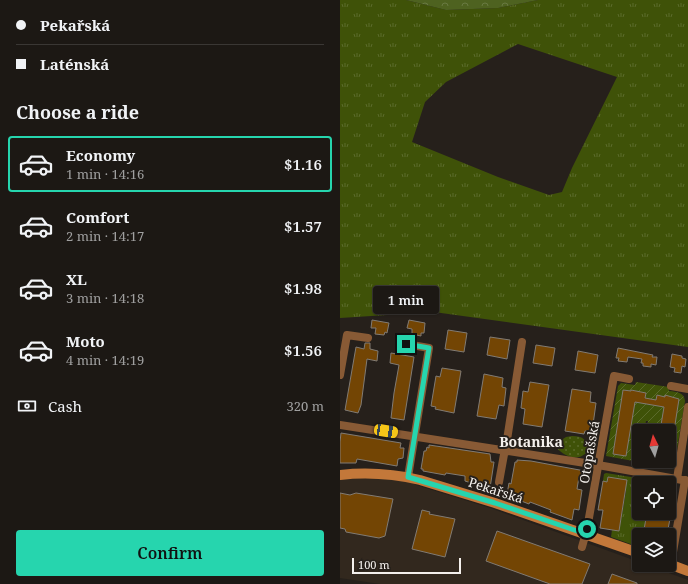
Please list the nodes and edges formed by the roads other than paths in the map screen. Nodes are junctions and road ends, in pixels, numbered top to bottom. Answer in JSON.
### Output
{"nodes":[{"id":1,"x":368,"y":338,"type":"dead end"},
{"id":2,"x":522,"y":342,"type":"dead end"},
{"id":3,"x":406,"y":344,"type":"dead end"},
{"id":4,"x":340,"y":375,"type":"edge"},
{"id":5,"x":629,"y":379,"type":"dead end"},
{"id":6,"x":671,"y":386,"type":"dead end"},
{"id":7,"x":688,"y":389,"type":"edge"},
{"id":8,"x":688,"y":407,"type":"edge"},
{"id":9,"x":340,"y":425,"type":"edge"},
{"id":10,"x":415,"y":436,"type":"junction"},
{"id":11,"x":507,"y":440,"type":"dead end"},
{"id":12,"x":505,"y":450,"type":"junction"},
{"id":13,"x":598,"y":465,"type":"junction"},
{"id":14,"x":340,"y":475,"type":"edge"},
{"id":15,"x":408,"y":477,"type":"junction"},
{"id":16,"x":683,"y":480,"type":"edge"},
{"id":17,"x":499,"y":482,"type":"dead end"},
{"id":18,"x":676,"y":528,"type":"edge"},
{"id":19,"x":586,"y":534,"type":"junction"},
{"id":20,"x":582,"y":547,"type":"dead end"},
{"id":21,"x":632,"y":550,"type":"edge"},
{"id":22,"x":676,"y":566,"type":"edge"},
{"id":23,"x":688,"y":570,"type":"edge"}],
"edges":[{"from":1,"to":4,"type":"street"},
{"from":2,"to":11,"type":"street"},
{"from":3,"to":10,"type":"street"},
{"from":5,"to":13,"type":"street","name":"Otopašská"},
{"from":6,"to":7,"type":"street"},
{"from":8,"to":16,"type":"street"},
{"from":9,"to":10,"type":"street"},
{"from":10,"to":12,"type":"street"},
{"from":10,"to":15,"type":"street"},
{"from":12,"to":13,"type":"street"},
{"from":12,"to":17,"type":"street"},
{"from":13,"to":16,"type":"street"},
{"from":13,"to":19,"type":"street","name":"Otopašská"},
{"from":14,"to":15,"type":"street","name":"Pekařská"},
{"from":15,"to":19,"type":"street","name":"Pekařská"},
{"from":16,"to":18,"type":"street"},
{"from":19,"to":20,"type":"street","name":"Otopašská"},
{"from":19,"to":21,"type":"street","name":"Pekařská"},
{"from":22,"to":23,"type":"street"}]}
